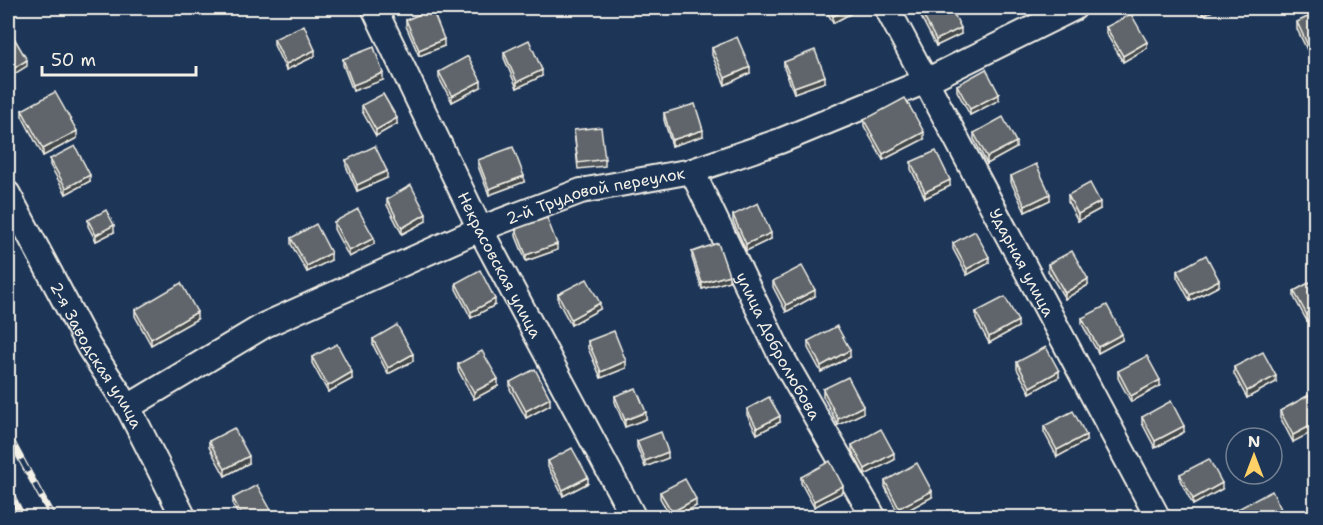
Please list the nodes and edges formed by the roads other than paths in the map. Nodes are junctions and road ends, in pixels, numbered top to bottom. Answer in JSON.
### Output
{"nodes":[{"id":1,"x":374,"y":8,"type":"edge"},
{"id":2,"x":888,"y":8,"type":"edge"},
{"id":3,"x":1074,"y":8,"type":"edge"},
{"id":4,"x":926,"y":81,"type":"junction"},
{"id":5,"x":692,"y":171,"type":"junction"},
{"id":6,"x":8,"y":194,"type":"edge"},
{"id":7,"x":480,"y":229,"type":"junction"},
{"id":8,"x":128,"y":407,"type":"junction"},
{"id":9,"x":184,"y":518,"type":"edge"},
{"id":10,"x":634,"y":518,"type":"edge"},
{"id":11,"x":874,"y":518,"type":"edge"},
{"id":12,"x":1158,"y":518,"type":"edge"}],
"edges":[{"from":1,"to":7,"type":"street","name":"Некрасовская улица"},
{"from":2,"to":4,"type":"street","name":"Ударная улица"},
{"from":3,"to":4,"type":"street","name":"2-й Трудовой переулок"},
{"from":4,"to":5,"type":"street","name":"2-й Трудовой переулок"},
{"from":4,"to":12,"type":"street","name":"Ударная улица"},
{"from":5,"to":7,"type":"street","name":"2-й Трудовой переулок"},
{"from":5,"to":11,"type":"street","name":"улица Добролюбова"},
{"from":6,"to":8,"type":"street","name":"2-я Заводская улица"},
{"from":7,"to":8,"type":"street","name":"2-й Трудовой переулок"},
{"from":7,"to":10,"type":"street","name":"Некрасовская улица"},
{"from":8,"to":9,"type":"street","name":"2-я Заводская улица"}]}
